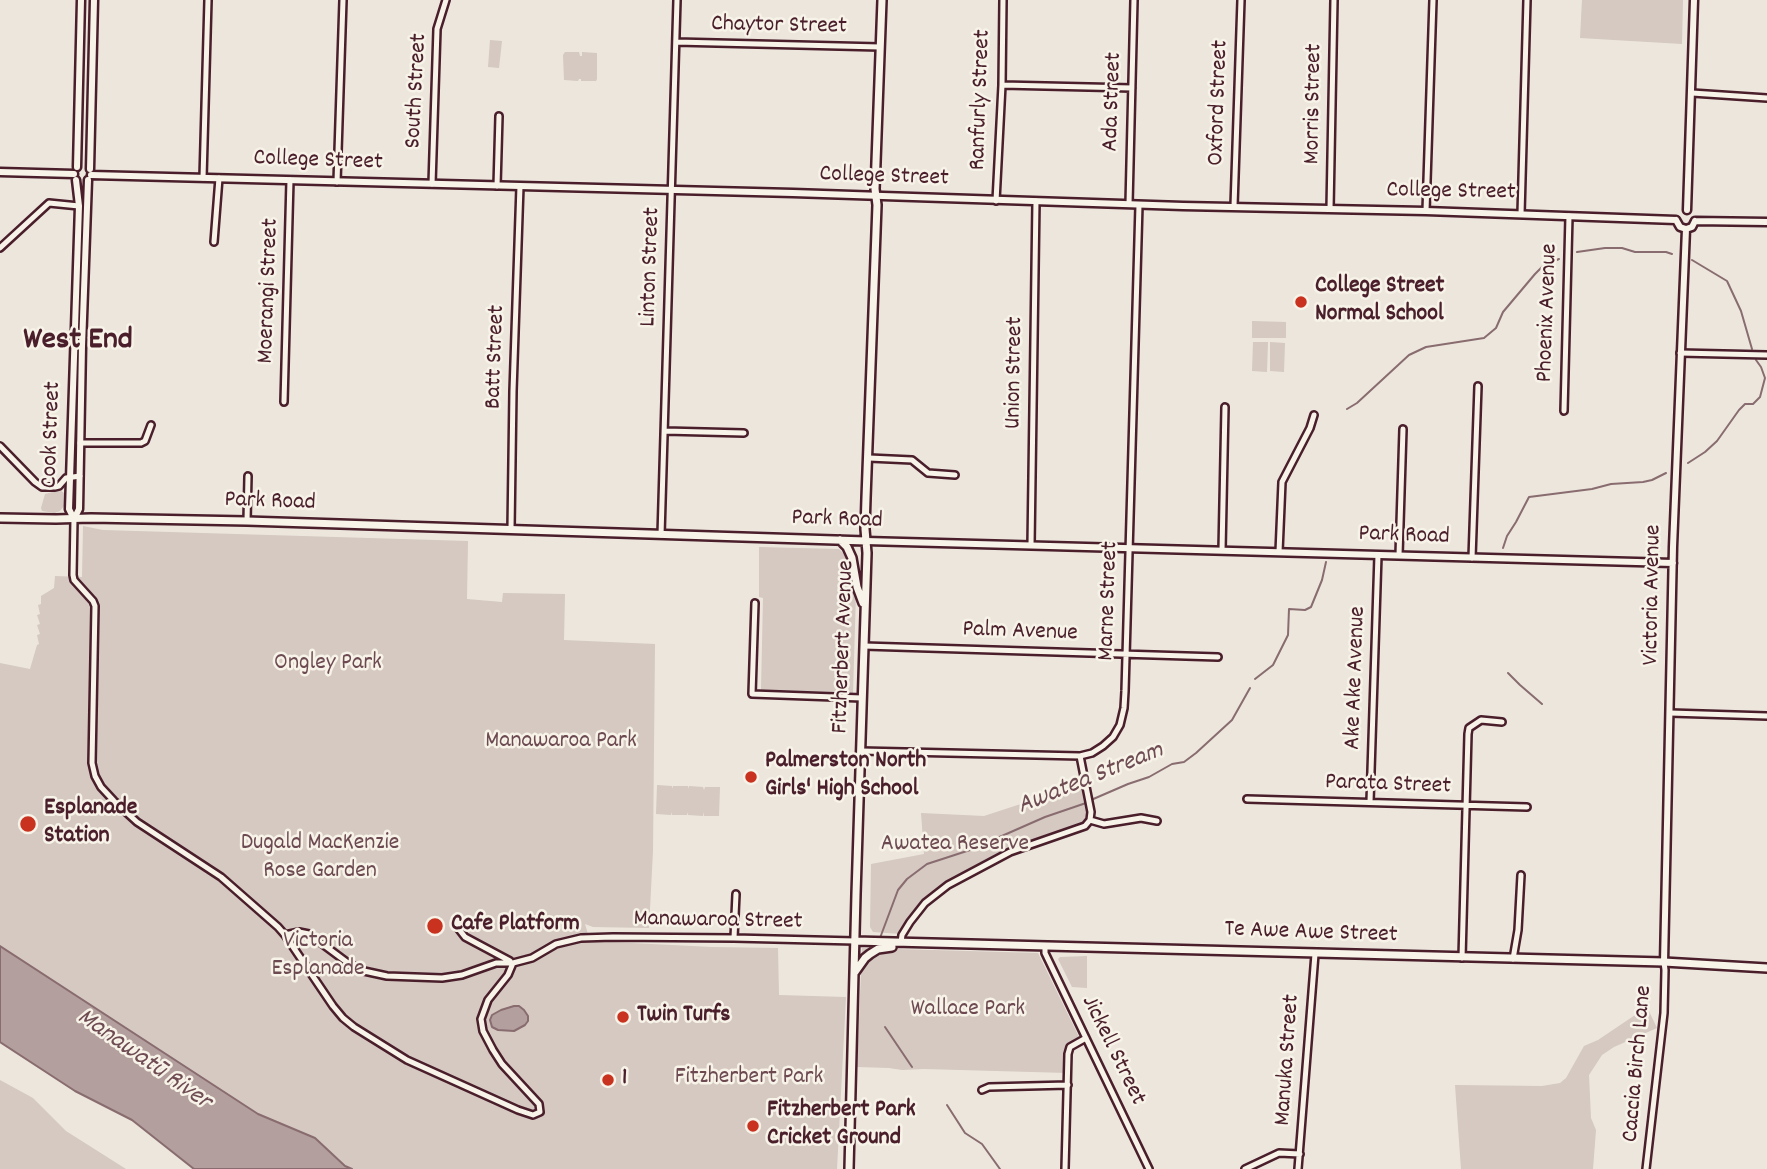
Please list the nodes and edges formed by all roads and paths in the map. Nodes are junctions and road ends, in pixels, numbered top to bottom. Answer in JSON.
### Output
{"nodes":[{"id":1,"x":81,"y":0,"type":"edge"},
{"id":2,"x":94,"y":0,"type":"edge"},
{"id":3,"x":208,"y":0,"type":"edge"},
{"id":4,"x":343,"y":0,"type":"edge"},
{"id":5,"x":446,"y":0,"type":"edge"},
{"id":6,"x":677,"y":0,"type":"edge"},
{"id":7,"x":882,"y":0,"type":"edge"},
{"id":8,"x":1003,"y":0,"type":"edge"},
{"id":9,"x":1134,"y":0,"type":"edge"},
{"id":10,"x":1241,"y":0,"type":"edge"},
{"id":11,"x":1334,"y":0,"type":"edge"},
{"id":12,"x":1433,"y":0,"type":"edge"},
{"id":13,"x":1527,"y":0,"type":"edge"},
{"id":14,"x":1694,"y":0,"type":"edge"},
{"id":15,"x":676,"y":41,"type":"junction"},
{"id":16,"x":880,"y":47,"type":"junction"},
{"id":17,"x":1002,"y":85,"type":"junction"},
{"id":18,"x":1132,"y":88,"type":"junction"},
{"id":19,"x":1692,"y":93,"type":"junction"},
{"id":20,"x":1767,"y":98,"type":"edge"},
{"id":21,"x":499,"y":116,"type":"dead end"},
{"id":22,"x":0,"y":172,"type":"edge"},
{"id":23,"x":75,"y":174,"type":"junction"},
{"id":24,"x":90,"y":175,"type":"junction"},
{"id":25,"x":203,"y":178,"type":"junction"},
{"id":26,"x":219,"y":178,"type":"junction"},
{"id":27,"x":290,"y":180,"type":"junction"},
{"id":28,"x":337,"y":182,"type":"junction"},
{"id":29,"x":432,"y":184,"type":"junction"},
{"id":30,"x":497,"y":186,"type":"junction"},
{"id":31,"x":520,"y":186,"type":"junction"},
{"id":32,"x":671,"y":191,"type":"junction"},
{"id":33,"x":876,"y":197,"type":"junction"},
{"id":34,"x":996,"y":201,"type":"junction"},
{"id":35,"x":1036,"y":201,"type":"junction"},
{"id":36,"x":1129,"y":204,"type":"junction"},
{"id":37,"x":1139,"y":205,"type":"junction"},
{"id":38,"x":79,"y":206,"type":"junction"},
{"id":39,"x":1234,"y":206,"type":"junction"},
{"id":40,"x":1330,"y":209,"type":"junction"},
{"id":41,"x":1687,"y":210,"type":"junction"},
{"id":42,"x":1426,"y":211,"type":"junction"},
{"id":43,"x":1521,"y":214,"type":"junction"},
{"id":44,"x":78,"y":215,"type":"junction"},
{"id":45,"x":86,"y":215,"type":"junction"},
{"id":46,"x":1569,"y":216,"type":"junction"},
{"id":47,"x":1676,"y":220,"type":"junction"},
{"id":48,"x":1695,"y":221,"type":"junction"},
{"id":49,"x":1767,"y":222,"type":"edge"},
{"id":50,"x":1686,"y":229,"type":"junction"},
{"id":51,"x":214,"y":242,"type":"dead end"},
{"id":52,"x":0,"y":248,"type":"edge"},
{"id":53,"x":79,"y":347,"type":"junction"},
{"id":54,"x":1680,"y":353,"type":"junction"},
{"id":55,"x":1767,"y":355,"type":"edge"},
{"id":56,"x":1478,"y":386,"type":"dead end"},
{"id":57,"x":284,"y":402,"type":"dead end"},
{"id":58,"x":1225,"y":407,"type":"dead end"},
{"id":59,"x":1564,"y":411,"type":"dead end"},
{"id":60,"x":1314,"y":415,"type":"dead end"},
{"id":61,"x":151,"y":425,"type":"dead end"},
{"id":62,"x":1403,"y":429,"type":"dead end"},
{"id":63,"x":665,"y":431,"type":"junction"},
{"id":64,"x":744,"y":433,"type":"dead end"},
{"id":65,"x":80,"y":443,"type":"junction"},
{"id":66,"x":0,"y":446,"type":"edge"},
{"id":67,"x":869,"y":458,"type":"junction"},
{"id":68,"x":954,"y":475,"type":"dead end"},
{"id":69,"x":71,"y":476,"type":"junction"},
{"id":70,"x":80,"y":476,"type":"junction"},
{"id":71,"x":247,"y":476,"type":"dead end"},
{"id":72,"x":0,"y":518,"type":"edge"},
{"id":73,"x":74,"y":519,"type":"junction"},
{"id":74,"x":247,"y":521,"type":"junction"},
{"id":75,"x":511,"y":529,"type":"junction"},
{"id":76,"x":661,"y":535,"type":"junction"},
{"id":77,"x":839,"y":540,"type":"junction"},
{"id":78,"x":866,"y":541,"type":"junction"},
{"id":79,"x":1031,"y":545,"type":"junction"},
{"id":80,"x":1129,"y":548,"type":"junction"},
{"id":81,"x":1222,"y":550,"type":"junction"},
{"id":82,"x":1279,"y":552,"type":"junction"},
{"id":83,"x":1378,"y":555,"type":"junction"},
{"id":84,"x":1399,"y":555,"type":"junction"},
{"id":85,"x":1472,"y":558,"type":"junction"},
{"id":86,"x":1673,"y":563,"type":"junction"},
{"id":87,"x":755,"y":603,"type":"dead end"},
{"id":88,"x":865,"y":608,"type":"junction"},
{"id":89,"x":864,"y":646,"type":"junction"},
{"id":90,"x":1127,"y":653,"type":"junction"},
{"id":91,"x":1218,"y":656,"type":"dead end"},
{"id":92,"x":862,"y":698,"type":"junction"},
{"id":93,"x":1670,"y":713,"type":"junction"},
{"id":94,"x":1767,"y":716,"type":"edge"},
{"id":95,"x":1502,"y":722,"type":"dead end"},
{"id":96,"x":861,"y":751,"type":"junction"},
{"id":97,"x":1080,"y":756,"type":"junction"},
{"id":98,"x":1247,"y":799,"type":"dead end"},
{"id":99,"x":1370,"y":802,"type":"junction"},
{"id":100,"x":1466,"y":806,"type":"junction"},
{"id":101,"x":1527,"y":807,"type":"dead end"},
{"id":102,"x":1090,"y":820,"type":"junction"},
{"id":103,"x":1157,"y":821,"type":"dead end"},
{"id":104,"x":1521,"y":875,"type":"dead end"},
{"id":105,"x":736,"y":894,"type":"dead end"},
{"id":106,"x":457,"y":918,"type":"dead end"},
{"id":107,"x":285,"y":935,"type":"junction"},
{"id":108,"x":734,"y":938,"type":"junction"},
{"id":109,"x":855,"y":942,"type":"junction"},
{"id":110,"x":901,"y":942,"type":"junction"},
{"id":111,"x":931,"y":944,"type":"junction"},
{"id":112,"x":1045,"y":947,"type":"junction"},
{"id":113,"x":1315,"y":954,"type":"junction"},
{"id":114,"x":1462,"y":958,"type":"junction"},
{"id":115,"x":1513,"y":959,"type":"junction"},
{"id":116,"x":1664,"y":962,"type":"junction"},
{"id":117,"x":513,"y":963,"type":"junction"},
{"id":118,"x":1767,"y":968,"type":"edge"},
{"id":119,"x":854,"y":974,"type":"junction"},
{"id":120,"x":1086,"y":1038,"type":"junction"},
{"id":121,"x":1068,"y":1085,"type":"junction"},
{"id":122,"x":982,"y":1090,"type":"dead end"},
{"id":123,"x":1300,"y":1154,"type":"junction"},
{"id":124,"x":849,"y":1169,"type":"edge"},
{"id":125,"x":1065,"y":1169,"type":"edge"},
{"id":126,"x":1149,"y":1169,"type":"edge"},
{"id":127,"x":1244,"y":1169,"type":"edge"},
{"id":128,"x":1298,"y":1169,"type":"edge"},
{"id":129,"x":1646,"y":1169,"type":"edge"}],
"edges":[{"from":1,"to":23,"type":"street","name":"Cook Street"},
{"from":2,"to":24,"type":"street","name":"Cook Street"},
{"from":3,"to":25,"type":"street"},
{"from":4,"to":28,"type":"street"},
{"from":5,"to":29,"type":"street","name":"South Street"},
{"from":6,"to":15,"type":"street","name":"Linton Street"},
{"from":7,"to":16,"type":"main road","name":"Fitzherbert Avenue"},
{"from":8,"to":17,"type":"street","name":"Ranfurly Street"},
{"from":9,"to":18,"type":"street","name":"Ada Street"},
{"from":10,"to":39,"type":"street","name":"Oxford Street"},
{"from":11,"to":40,"type":"street","name":"Morris Street"},
{"from":12,"to":42,"type":"street"},
{"from":13,"to":43,"type":"street"},
{"from":14,"to":19,"type":"street"},
{"from":15,"to":16,"type":"street","name":"Chaytor Street"},
{"from":15,"to":32,"type":"street","name":"Linton Street"},
{"from":16,"to":33,"type":"main road","name":"Fitzherbert Avenue"},
{"from":17,"to":18,"type":"street"},
{"from":17,"to":34,"type":"street","name":"Ranfurly Street"},
{"from":18,"to":36,"type":"street","name":"Ada Street"},
{"from":19,"to":20,"type":"street"},
{"from":19,"to":41,"type":"street"},
{"from":21,"to":30,"type":"street"},
{"from":22,"to":23,"type":"street"},
{"from":23,"to":24,"type":"street"},
{"from":23,"to":24,"type":"street"},
{"from":23,"to":38,"type":"street","name":"Cook Street"},
{"from":24,"to":25,"type":"street","name":"College Street"},
{"from":24,"to":45,"type":"street","name":"Cook Street"},
{"from":25,"to":26,"type":"street","name":"College Street"},
{"from":26,"to":27,"type":"street","name":"College Street"},
{"from":26,"to":51,"type":"street"},
{"from":27,"to":28,"type":"street","name":"College Street"},
{"from":27,"to":57,"type":"street","name":"Moerangi Street"},
{"from":28,"to":29,"type":"street","name":"College Street"},
{"from":29,"to":30,"type":"street","name":"College Street"},
{"from":30,"to":31,"type":"street","name":"College Street"},
{"from":31,"to":32,"type":"street","name":"College Street"},
{"from":31,"to":75,"type":"street","name":"Batt Street"},
{"from":32,"to":33,"type":"street","name":"College Street"},
{"from":32,"to":63,"type":"street","name":"Linton Street"},
{"from":33,"to":34,"type":"street","name":"College Street"},
{"from":33,"to":67,"type":"main road","name":"Fitzherbert Avenue"},
{"from":34,"to":35,"type":"street","name":"College Street"},
{"from":35,"to":36,"type":"street","name":"College Street"},
{"from":35,"to":79,"type":"street","name":"Union Street"},
{"from":36,"to":37,"type":"street","name":"College Street"},
{"from":37,"to":39,"type":"street","name":"College Street"},
{"from":37,"to":80,"type":"street","name":"Marne Street"},
{"from":38,"to":44,"type":"street","name":"Cook Street"},
{"from":38,"to":52,"type":"street"},
{"from":39,"to":40,"type":"street","name":"College Street"},
{"from":40,"to":42,"type":"street","name":"College Street"},
{"from":41,"to":47,"type":"street"},
{"from":41,"to":48,"type":"street"},
{"from":42,"to":43,"type":"street","name":"College Street"},
{"from":43,"to":46,"type":"street","name":"College Street"},
{"from":44,"to":45,"type":"street"},
{"from":44,"to":53,"type":"street","name":"Cook Street"},
{"from":45,"to":53,"type":"street","name":"Cook Street"},
{"from":46,"to":47,"type":"street","name":"College Street"},
{"from":46,"to":59,"type":"street","name":"Phoenix Avenue"},
{"from":47,"to":50,"type":"street"},
{"from":48,"to":49,"type":"street"},
{"from":48,"to":50,"type":"street"},
{"from":50,"to":54,"type":"street","name":"Victoria Avenue"},
{"from":53,"to":65,"type":"street","name":"Cook Street"},
{"from":53,"to":69,"type":"street","name":"Cook Street"},
{"from":54,"to":55,"type":"street"},
{"from":54,"to":86,"type":"street","name":"Victoria Avenue"},
{"from":56,"to":85,"type":"street"},
{"from":58,"to":81,"type":"street"},
{"from":60,"to":82,"type":"street"},
{"from":61,"to":65,"type":"street"},
{"from":62,"to":84,"type":"street"},
{"from":63,"to":64,"type":"street"},
{"from":63,"to":76,"type":"street","name":"Linton Street"},
{"from":65,"to":70,"type":"street","name":"Cook Street"},
{"from":66,"to":69,"type":"street"},
{"from":67,"to":68,"type":"street"},
{"from":67,"to":78,"type":"main road","name":"Fitzherbert Avenue"},
{"from":69,"to":70,"type":"street"},
{"from":69,"to":73,"type":"street","name":"Cook Street"},
{"from":70,"to":73,"type":"street","name":"Cook Street"},
{"from":71,"to":74,"type":"street"},
{"from":72,"to":73,"type":"main road","name":"Park Road"},
{"from":73,"to":74,"type":"main road","name":"Park Road"},
{"from":73,"to":107,"type":"street"},
{"from":74,"to":75,"type":"main road","name":"Park Road"},
{"from":75,"to":76,"type":"main road","name":"Park Road"},
{"from":76,"to":77,"type":"main road","name":"Park Road"},
{"from":77,"to":78,"type":"main road","name":"Park Road"},
{"from":77,"to":88,"type":"main road"},
{"from":78,"to":79,"type":"street","name":"Park Road"},
{"from":78,"to":88,"type":"main road","name":"Fitzherbert Avenue"},
{"from":79,"to":80,"type":"street","name":"Park Road"},
{"from":80,"to":81,"type":"street","name":"Park Road"},
{"from":80,"to":90,"type":"street","name":"Marne Street"},
{"from":81,"to":82,"type":"street","name":"Park Road"},
{"from":82,"to":83,"type":"street","name":"Park Road"},
{"from":83,"to":84,"type":"street","name":"Park Road"},
{"from":83,"to":99,"type":"street","name":"Ake Ake Avenue"},
{"from":84,"to":85,"type":"street","name":"Park Road"},
{"from":85,"to":86,"type":"street","name":"Park Road"},
{"from":86,"to":93,"type":"street","name":"Victoria Avenue"},
{"from":87,"to":92,"type":"street"},
{"from":88,"to":89,"type":"main road","name":"Fitzherbert Avenue"},
{"from":89,"to":90,"type":"street","name":"Palm Avenue"},
{"from":89,"to":92,"type":"main road","name":"Fitzherbert Avenue"},
{"from":90,"to":91,"type":"street","name":"Palm Avenue"},
{"from":90,"to":97,"type":"street","name":"Marne Street"},
{"from":92,"to":96,"type":"main road","name":"Fitzherbert Avenue"},
{"from":93,"to":94,"type":"street"},
{"from":93,"to":116,"type":"street","name":"Victoria Avenue"},
{"from":95,"to":100,"type":"street"},
{"from":96,"to":97,"type":"street","name":"Marne Street"},
{"from":96,"to":109,"type":"main road","name":"Fitzherbert Avenue"},
{"from":97,"to":102,"type":"street"},
{"from":98,"to":99,"type":"street","name":"Parata Street"},
{"from":99,"to":100,"type":"street","name":"Parata Street"},
{"from":100,"to":101,"type":"street","name":"Parata Street"},
{"from":100,"to":114,"type":"street"},
{"from":102,"to":103,"type":"street"},
{"from":102,"to":110,"type":"street"},
{"from":104,"to":115,"type":"street"},
{"from":105,"to":108,"type":"street"},
{"from":106,"to":117,"type":"street"},
{"from":107,"to":117,"type":"street","name":"Manawaroa Street"},
{"from":107,"to":117,"type":"street"},
{"from":108,"to":109,"type":"street","name":"Manawaroa Street"},
{"from":108,"to":117,"type":"street","name":"Manawaroa Street"},
{"from":109,"to":110,"type":"main road","name":"Te Awe Awe Street"},
{"from":109,"to":119,"type":"main road","name":"Fitzherbert Avenue"},
{"from":110,"to":111,"type":"main road","name":"Te Awe Awe Street"},
{"from":111,"to":112,"type":"main road","name":"Te Awe Awe Street"},
{"from":111,"to":119,"type":"main road"},
{"from":112,"to":113,"type":"main road","name":"Te Awe Awe Street"},
{"from":112,"to":120,"type":"street","name":"Jickell Street"},
{"from":113,"to":114,"type":"main road","name":"Te Awe Awe Street"},
{"from":113,"to":123,"type":"street","name":"Manuka Street"},
{"from":114,"to":115,"type":"main road","name":"Te Awe Awe Street"},
{"from":115,"to":116,"type":"main road","name":"Te Awe Awe Street"},
{"from":116,"to":118,"type":"main road","name":"Te Awe Awe Street"},
{"from":116,"to":129,"type":"street","name":"Caccia Birch Lane"},
{"from":119,"to":124,"type":"main road","name":"Fitzherbert Avenue"},
{"from":120,"to":121,"type":"street"},
{"from":120,"to":126,"type":"street","name":"Jickell Street"},
{"from":121,"to":122,"type":"street"},
{"from":121,"to":125,"type":"street"},
{"from":123,"to":127,"type":"street"},
{"from":123,"to":128,"type":"street","name":"Manuka Street"}]}
